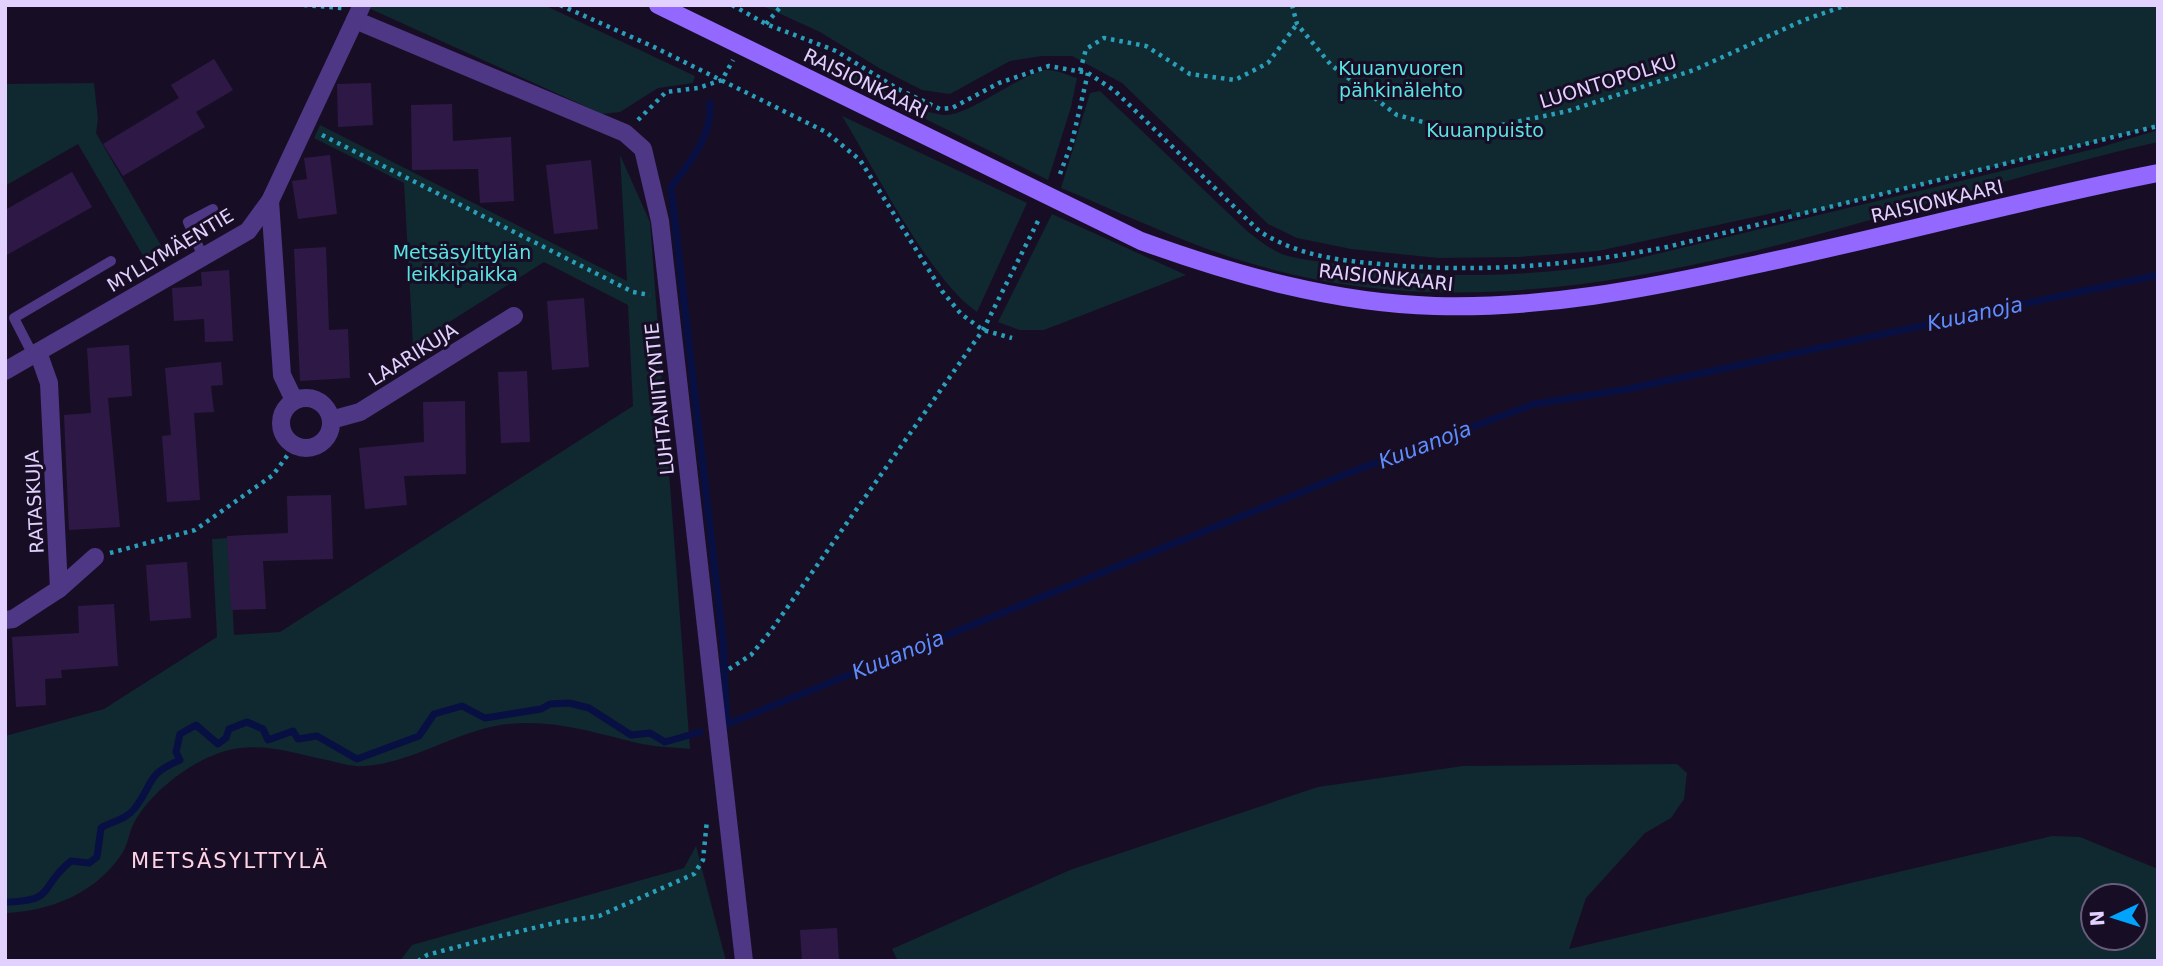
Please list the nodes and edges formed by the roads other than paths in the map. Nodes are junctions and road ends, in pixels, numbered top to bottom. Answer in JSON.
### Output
{"nodes":[{"id":1,"x":658,"y":5,"type":"edge"},
{"id":2,"x":358,"y":13,"type":"edge"},
{"id":3,"x":2158,"y":173,"type":"edge"},
{"id":4,"x":270,"y":201,"type":"junction"},
{"id":5,"x":213,"y":209,"type":"dead end"},
{"id":6,"x":203,"y":257,"type":"junction"},
{"id":7,"x":111,"y":261,"type":"dead end"},
{"id":8,"x":514,"y":316,"type":"dead end"},
{"id":9,"x":36,"y":354,"type":"junction"},
{"id":10,"x":5,"y":371,"type":"edge"},
{"id":11,"x":294,"y":400,"type":"junction"},
{"id":12,"x":331,"y":420,"type":"junction"},
{"id":13,"x":95,"y":557,"type":"road end"},
{"id":14,"x":59,"y":589,"type":"junction"},
{"id":15,"x":5,"y":620,"type":"edge"},
{"id":16,"x":744,"y":961,"type":"edge"}],
"edges":[{"from":1,"to":3,"type":"main road","name":"RAISIONKAARI"},
{"from":2,"to":4,"type":"street","name":"MYLLYMÄENTIE"},
{"from":2,"to":16,"type":"street","name":"LUHTANIITYNTIE"},
{"from":4,"to":6,"type":"street","name":"MYLLYMÄENTIE"},
{"from":4,"to":11,"type":"street"},
{"from":5,"to":6,"type":"lane"},
{"from":6,"to":9,"type":"street","name":"MYLLYMÄENTIE"},
{"from":7,"to":9,"type":"lane"},
{"from":8,"to":12,"type":"street","name":"LAARIKUJA"},
{"from":9,"to":10,"type":"street","name":"MYLLYMÄENTIE"},
{"from":9,"to":14,"type":"street","name":"RATASKUJA"},
{"from":11,"to":12,"type":"street"},
{"from":11,"to":12,"type":"street"},
{"from":13,"to":14,"type":"street"},
{"from":14,"to":15,"type":"street"}]}
